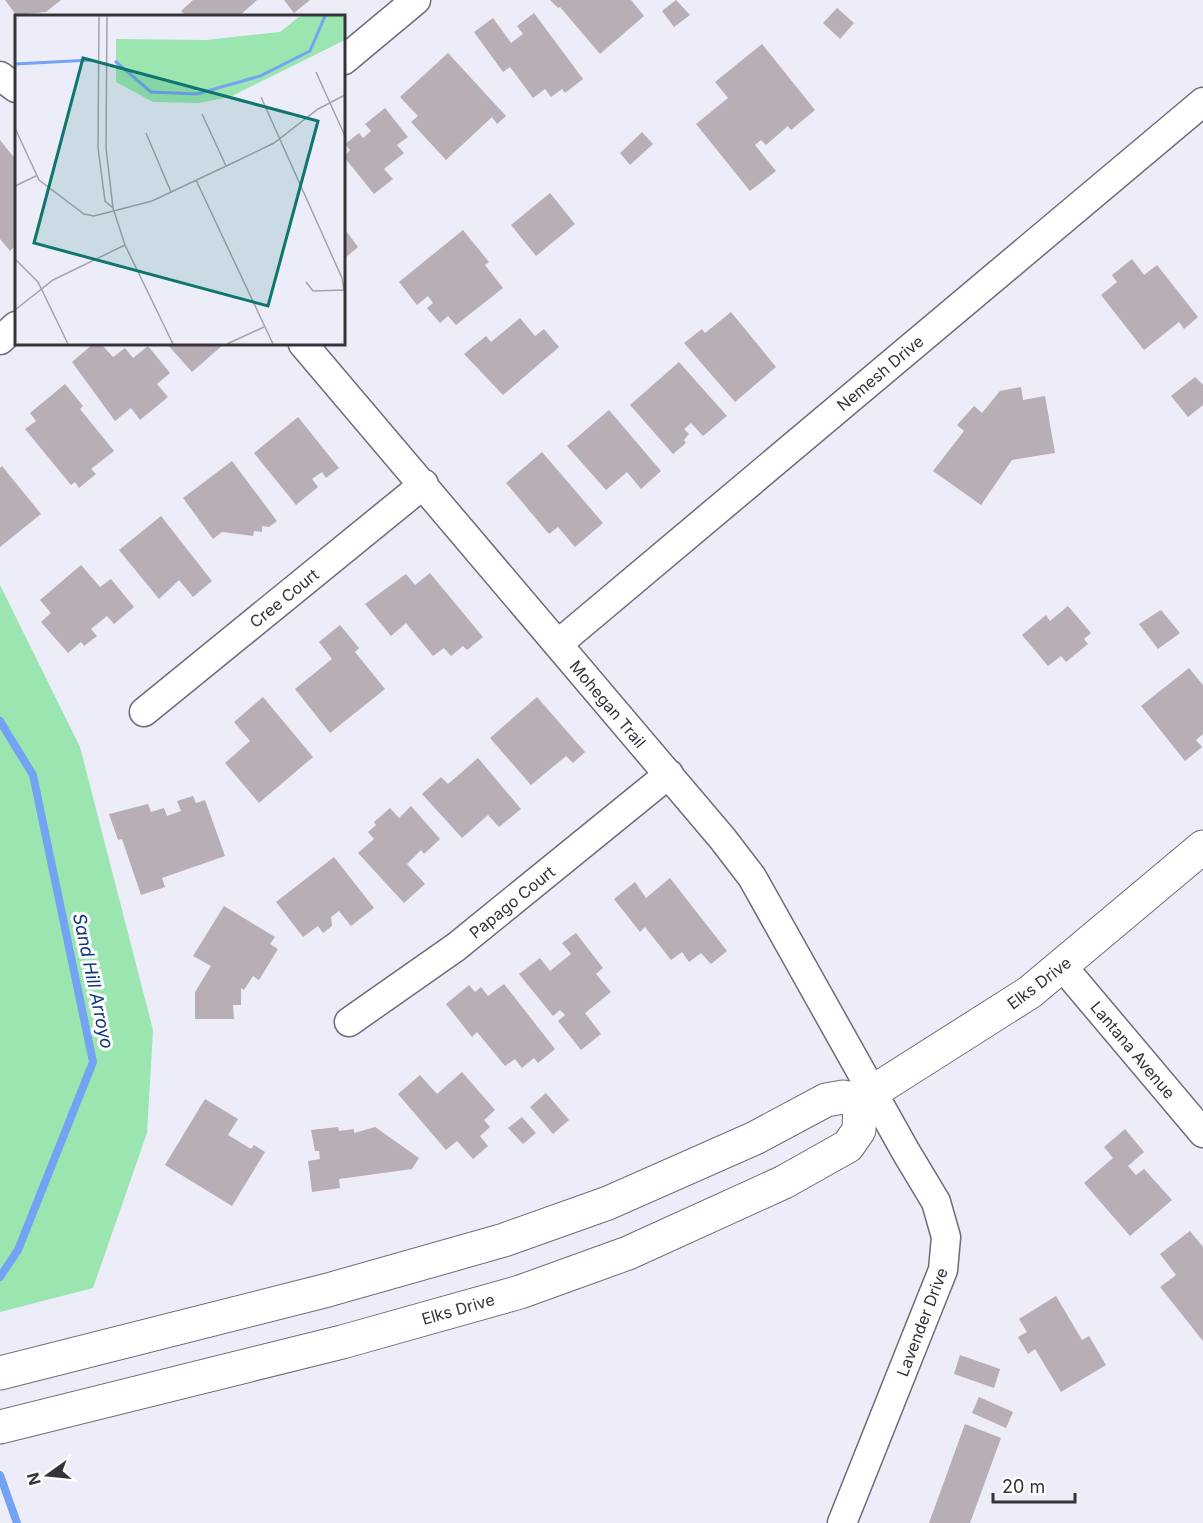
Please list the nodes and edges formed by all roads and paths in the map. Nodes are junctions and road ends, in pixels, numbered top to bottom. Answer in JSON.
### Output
{"nodes":[{"id":1,"x":416,"y":0,"type":"edge"},
{"id":2,"x":345,"y":59,"type":"edge"},
{"id":3,"x":0,"y":76,"type":"edge"},
{"id":4,"x":15,"y":87,"type":"edge"},
{"id":5,"x":1203,"y":102,"type":"edge"},
{"id":6,"x":15,"y":327,"type":"edge"},
{"id":7,"x":0,"y":340,"type":"edge"},
{"id":8,"x":304,"y":345,"type":"edge"},
{"id":9,"x":424,"y":484,"type":"junction"},
{"id":10,"x":558,"y":644,"type":"junction"},
{"id":11,"x":144,"y":712,"type":"dead end"},
{"id":12,"x":669,"y":774,"type":"junction"},
{"id":13,"x":1203,"y":847,"type":"edge"},
{"id":14,"x":1063,"y":967,"type":"junction"},
{"id":15,"x":349,"y":1022,"type":"dead end"},
{"id":16,"x":867,"y":1096,"type":"junction"},
{"id":17,"x":1203,"y":1133,"type":"edge"},
{"id":18,"x":0,"y":1373,"type":"edge"},
{"id":19,"x":0,"y":1427,"type":"edge"},
{"id":20,"x":842,"y":1523,"type":"edge"}],
"edges":[{"from":1,"to":2,"type":"street"},
{"from":3,"to":4,"type":"street"},
{"from":5,"to":10,"type":"street","name":"Nemesh Drive"},
{"from":6,"to":7,"type":"street"},
{"from":8,"to":9,"type":"street","name":"Mohegan Trail"},
{"from":9,"to":10,"type":"street","name":"Mohegan Trail"},
{"from":9,"to":11,"type":"street","name":"Cree Court"},
{"from":10,"to":12,"type":"street","name":"Mohegan Trail"},
{"from":12,"to":15,"type":"street","name":"Papago Court"},
{"from":12,"to":16,"type":"street","name":"Mohegan Trail"},
{"from":13,"to":14,"type":"main road","name":"Elks Drive"},
{"from":14,"to":16,"type":"main road","name":"Elks Drive"},
{"from":14,"to":17,"type":"street","name":"Lantana Avenue"},
{"from":16,"to":18,"type":"main road"},
{"from":16,"to":19,"type":"main road","name":"Elks Drive"},
{"from":16,"to":20,"type":"street","name":"Lavender Drive"}]}
